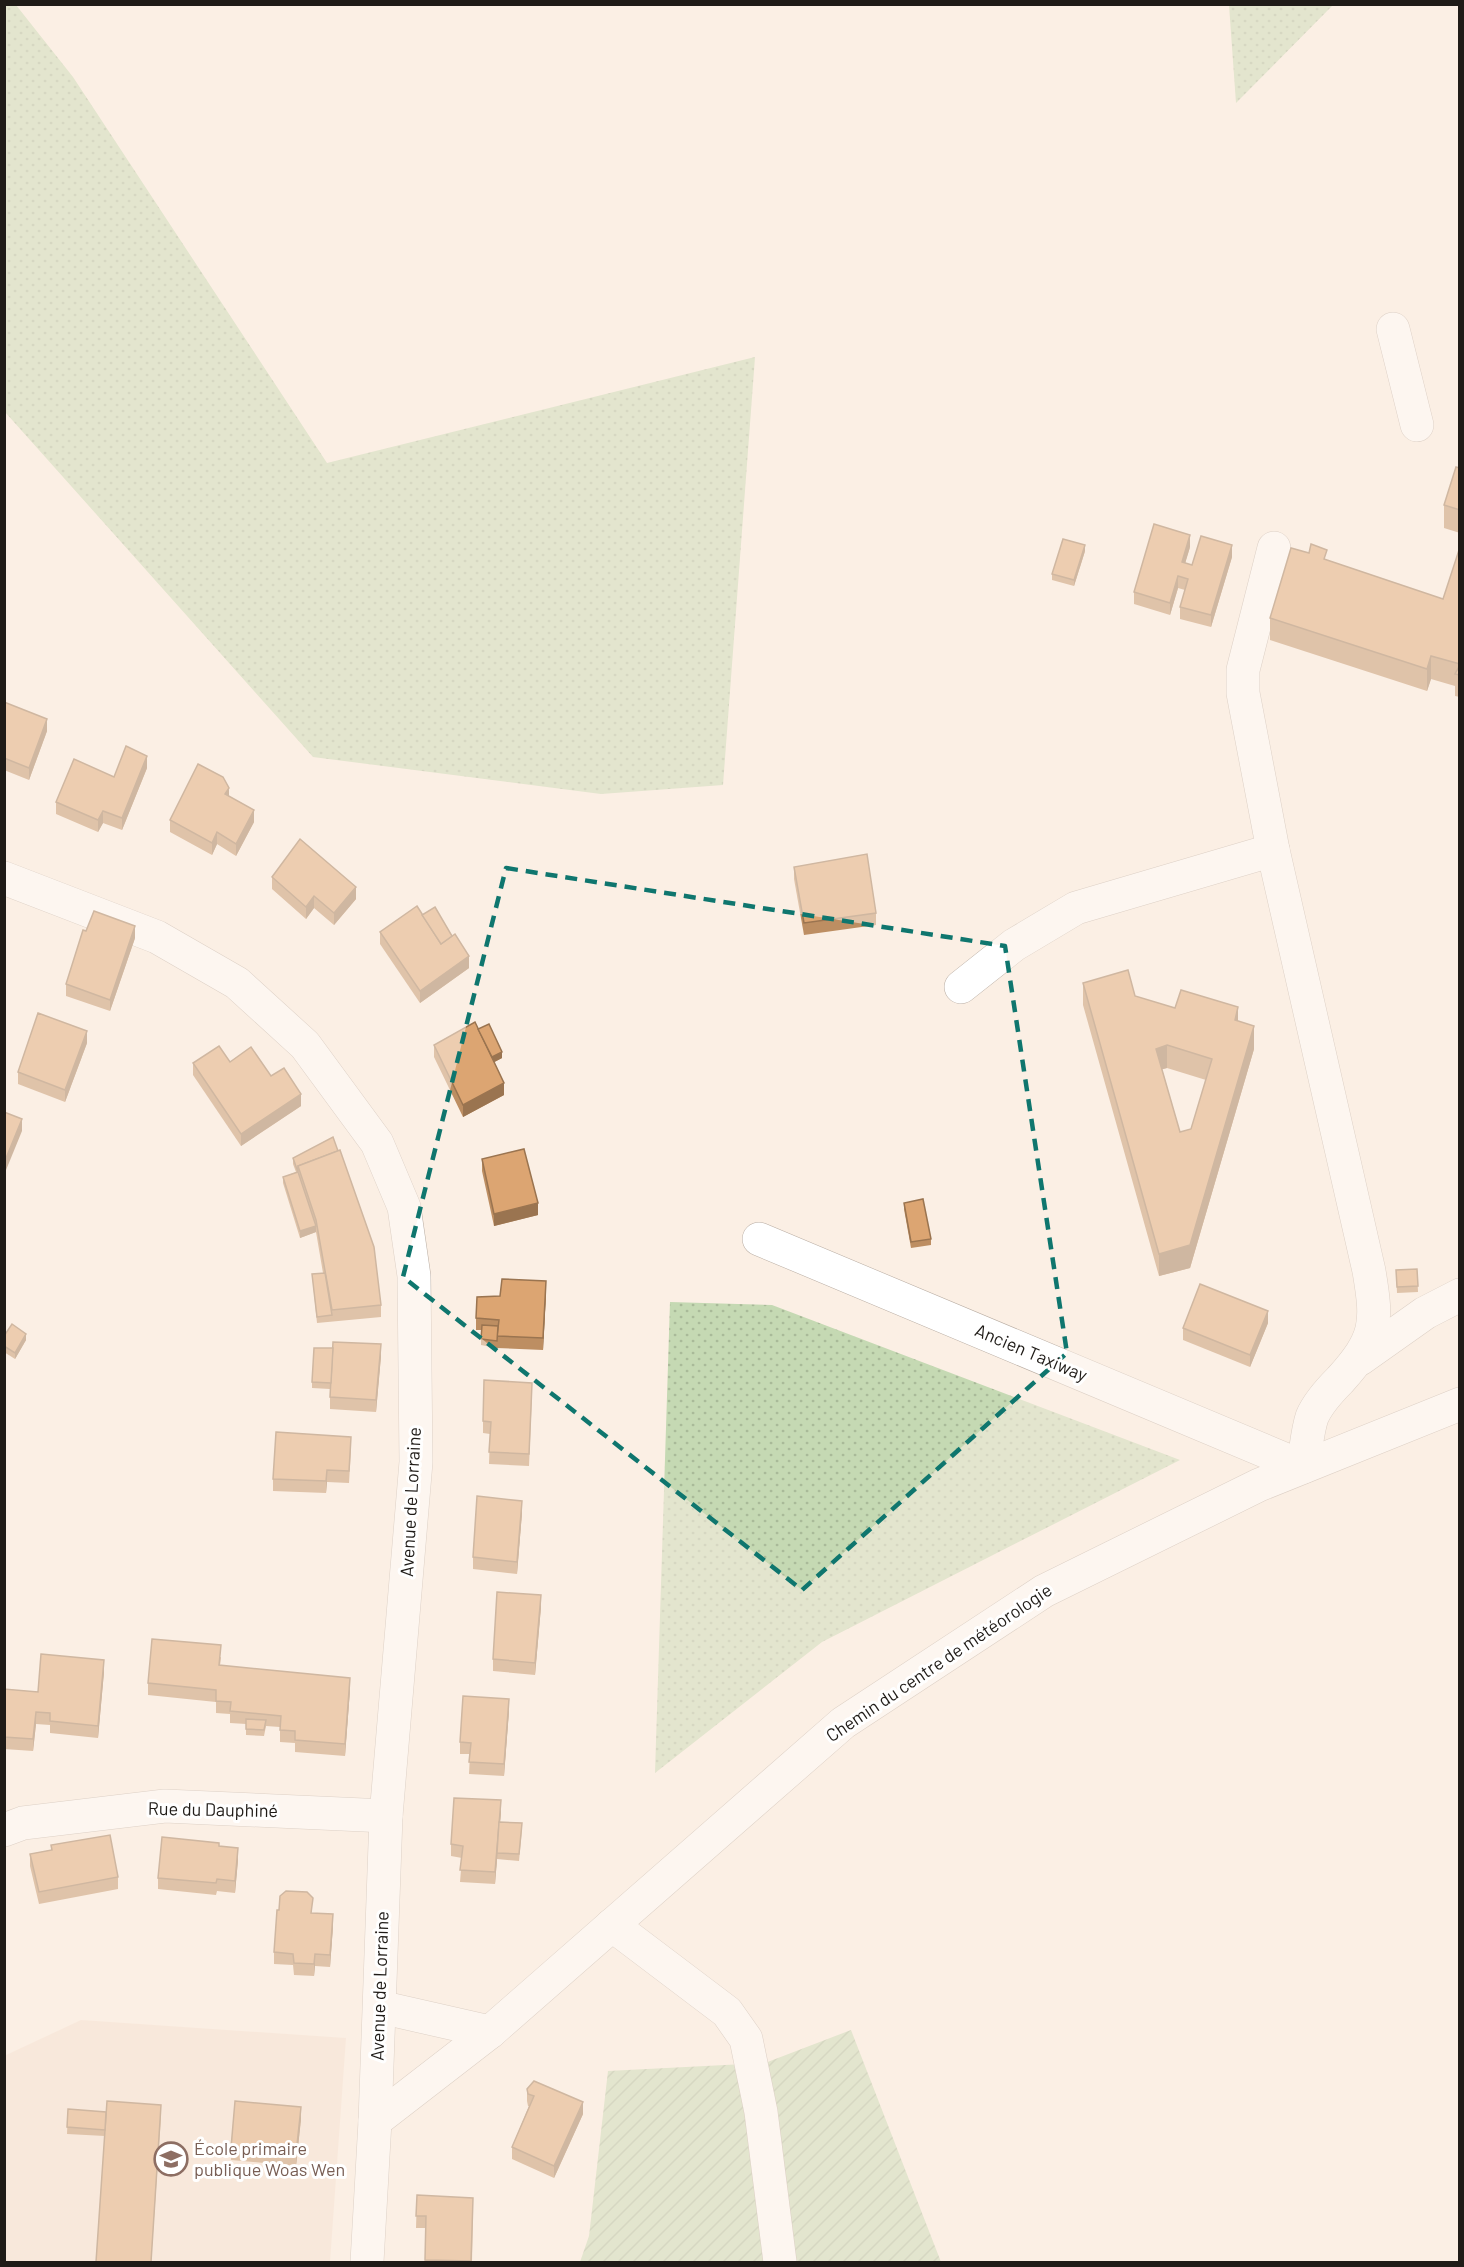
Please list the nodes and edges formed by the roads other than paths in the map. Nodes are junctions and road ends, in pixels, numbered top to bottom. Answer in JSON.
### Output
{"nodes":[{"id":1,"x":1393,"y":329,"type":"dead end"},
{"id":2,"x":1417,"y":425,"type":"dead end"},
{"id":3,"x":1274,"y":548,"type":"dead end"},
{"id":4,"x":1273,"y":850,"type":"junction"},
{"id":5,"x":4,"y":878,"type":"edge"},
{"id":6,"x":961,"y":987,"type":"dead end"},
{"id":7,"x":759,"y":1239,"type":"dead end"},
{"id":8,"x":1460,"y":1295,"type":"edge"},
{"id":9,"x":1356,"y":1362,"type":"junction"},
{"id":10,"x":1460,"y":1404,"type":"edge"},
{"id":11,"x":1303,"y":1467,"type":"junction"},
{"id":12,"x":386,"y":1816,"type":"junction"},
{"id":13,"x":4,"y":1830,"type":"edge"},
{"id":14,"x":612,"y":1925,"type":"junction"},
{"id":15,"x":380,"y":2007,"type":"junction"},
{"id":16,"x":490,"y":2032,"type":"junction"},
{"id":17,"x":375,"y":2121,"type":"junction"},
{"id":18,"x":367,"y":2262,"type":"edge"},
{"id":19,"x":780,"y":2262,"type":"edge"}],
"edges":[{"from":1,"to":2,"type":"street"},
{"from":3,"to":4,"type":"street"},
{"from":4,"to":6,"type":"street"},
{"from":4,"to":9,"type":"street"},
{"from":5,"to":12,"type":"street","name":"Avenue de Lorraine"},
{"from":7,"to":11,"type":"street","name":"Ancien Taxiway"},
{"from":8,"to":9,"type":"street"},
{"from":9,"to":11,"type":"street"},
{"from":10,"to":11,"type":"street","name":"Chemin du centre de météorologie"},
{"from":11,"to":14,"type":"street","name":"Chemin du centre de météorologie"},
{"from":12,"to":13,"type":"street","name":"Rue du Dauphiné"},
{"from":12,"to":15,"type":"street","name":"Avenue de Lorraine"},
{"from":14,"to":16,"type":"street","name":"Chemin du centre de météorologie"},
{"from":14,"to":19,"type":"street"},
{"from":15,"to":16,"type":"street"},
{"from":15,"to":17,"type":"street","name":"Avenue de Lorraine"},
{"from":16,"to":17,"type":"street","name":"Chemin du centre de météorologie"},
{"from":17,"to":18,"type":"street","name":"Avenue de Lorraine"}]}
